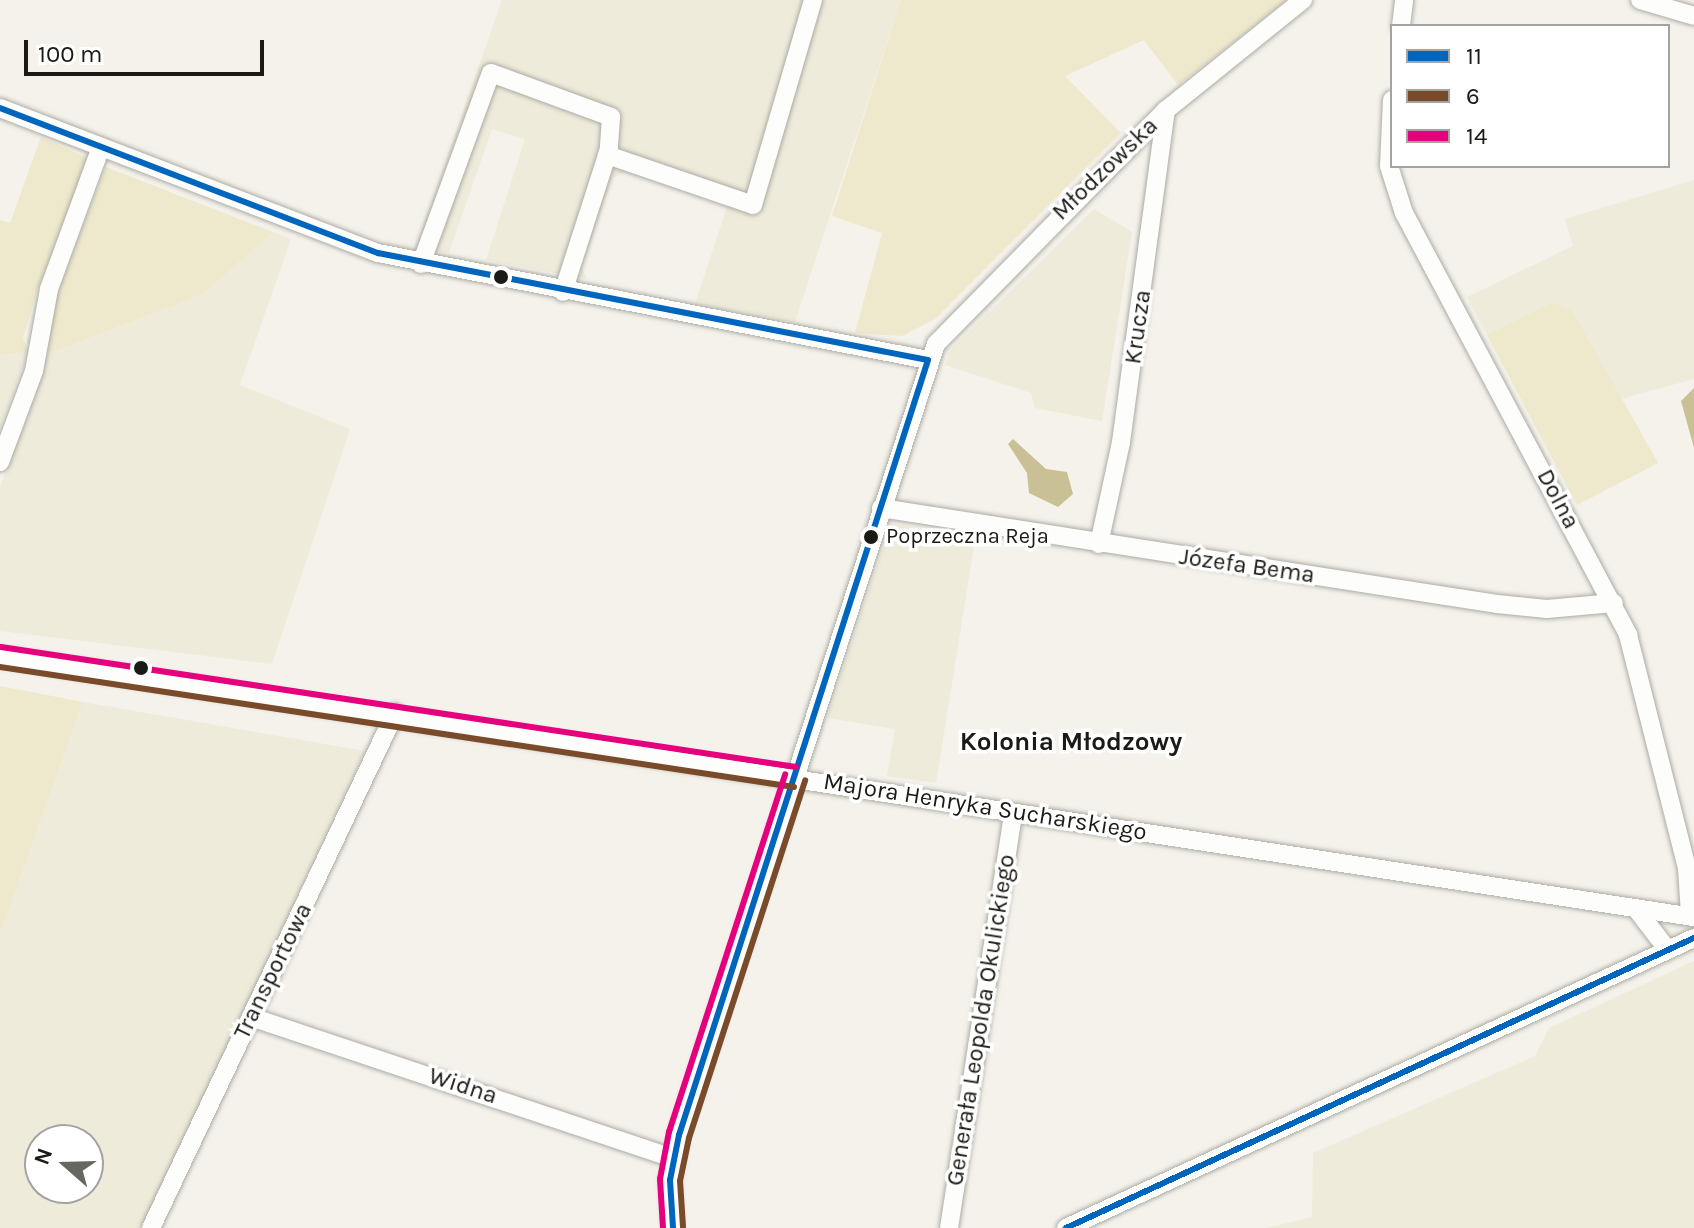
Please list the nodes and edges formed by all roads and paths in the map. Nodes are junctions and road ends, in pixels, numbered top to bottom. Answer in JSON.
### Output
{"nodes":[{"id":1,"x":813,"y":0,"type":"edge"},
{"id":2,"x":1303,"y":0,"type":"edge"},
{"id":3,"x":1404,"y":0,"type":"edge"},
{"id":4,"x":1640,"y":0,"type":"edge"},
{"id":5,"x":1694,"y":16,"type":"edge"},
{"id":6,"x":1401,"y":24,"type":"edge"},
{"id":7,"x":0,"y":108,"type":"edge"},
{"id":8,"x":1166,"y":110,"type":"junction"},
{"id":9,"x":1390,"y":144,"type":"edge"},
{"id":10,"x":101,"y":147,"type":"junction"},
{"id":11,"x":607,"y":155,"type":"junction"},
{"id":12,"x":421,"y":264,"type":"junction"},
{"id":13,"x":563,"y":292,"type":"junction"},
{"id":14,"x":928,"y":360,"type":"junction"},
{"id":15,"x":0,"y":462,"type":"edge"},
{"id":16,"x":881,"y":508,"type":"junction"},
{"id":17,"x":1099,"y":544,"type":"junction"},
{"id":18,"x":1614,"y":603,"type":"junction"},
{"id":19,"x":0,"y":657,"type":"edge"},
{"id":20,"x":395,"y":713,"type":"junction"},
{"id":21,"x":795,"y":777,"type":"junction"},
{"id":22,"x":1013,"y":813,"type":"junction"},
{"id":23,"x":1637,"y":910,"type":"junction"},
{"id":24,"x":1692,"y":916,"type":"edge"},
{"id":25,"x":1694,"y":938,"type":"edge"},
{"id":26,"x":1667,"y":949,"type":"junction"},
{"id":27,"x":251,"y":1017,"type":"junction"},
{"id":28,"x":673,"y":1158,"type":"junction"},
{"id":29,"x":151,"y":1228,"type":"edge"},
{"id":30,"x":673,"y":1228,"type":"edge"},
{"id":31,"x":949,"y":1228,"type":"edge"},
{"id":32,"x":1066,"y":1228,"type":"edge"}],
"edges":[{"from":1,"to":11,"type":"street"},
{"from":2,"to":8,"type":"street","name":"Młodzowska"},
{"from":3,"to":6,"type":"street"},
{"from":4,"to":5,"type":"street"},
{"from":7,"to":10,"type":"street"},
{"from":8,"to":14,"type":"street","name":"Młodzowska"},
{"from":8,"to":17,"type":"street","name":"Krucza"},
{"from":9,"to":18,"type":"street","name":"Dolna"},
{"from":10,"to":12,"type":"street"},
{"from":10,"to":15,"type":"street"},
{"from":11,"to":12,"type":"street"},
{"from":11,"to":13,"type":"street"},
{"from":12,"to":13,"type":"street"},
{"from":13,"to":14,"type":"street"},
{"from":14,"to":16,"type":"street","name":"Młodzowska"},
{"from":16,"to":17,"type":"street","name":"Józefa Bema"},
{"from":16,"to":21,"type":"street","name":"Młodzowska"},
{"from":17,"to":18,"type":"street","name":"Józefa Bema"},
{"from":18,"to":24,"type":"street","name":"Dolna"},
{"from":19,"to":20,"type":"street","name":"Majora Henryka Sucharskiego"},
{"from":20,"to":21,"type":"street","name":"Majora Henryka Sucharskiego"},
{"from":20,"to":27,"type":"street","name":"Transportowa"},
{"from":21,"to":22,"type":"street","name":"Majora Henryka Sucharskiego"},
{"from":21,"to":28,"type":"street","name":"Młodzowska"},
{"from":22,"to":23,"type":"street","name":"Majora Henryka Sucharskiego"},
{"from":22,"to":31,"type":"street","name":"Generała Leopolda Okulickiego"},
{"from":23,"to":24,"type":"street","name":"Majora Henryka Sucharskiego"},
{"from":23,"to":26,"type":"street"},
{"from":25,"to":26,"type":"street"},
{"from":26,"to":32,"type":"street"},
{"from":27,"to":28,"type":"street","name":"Widna"},
{"from":27,"to":29,"type":"street","name":"Transportowa"},
{"from":28,"to":30,"type":"street","name":"Młodzowska"}]}
